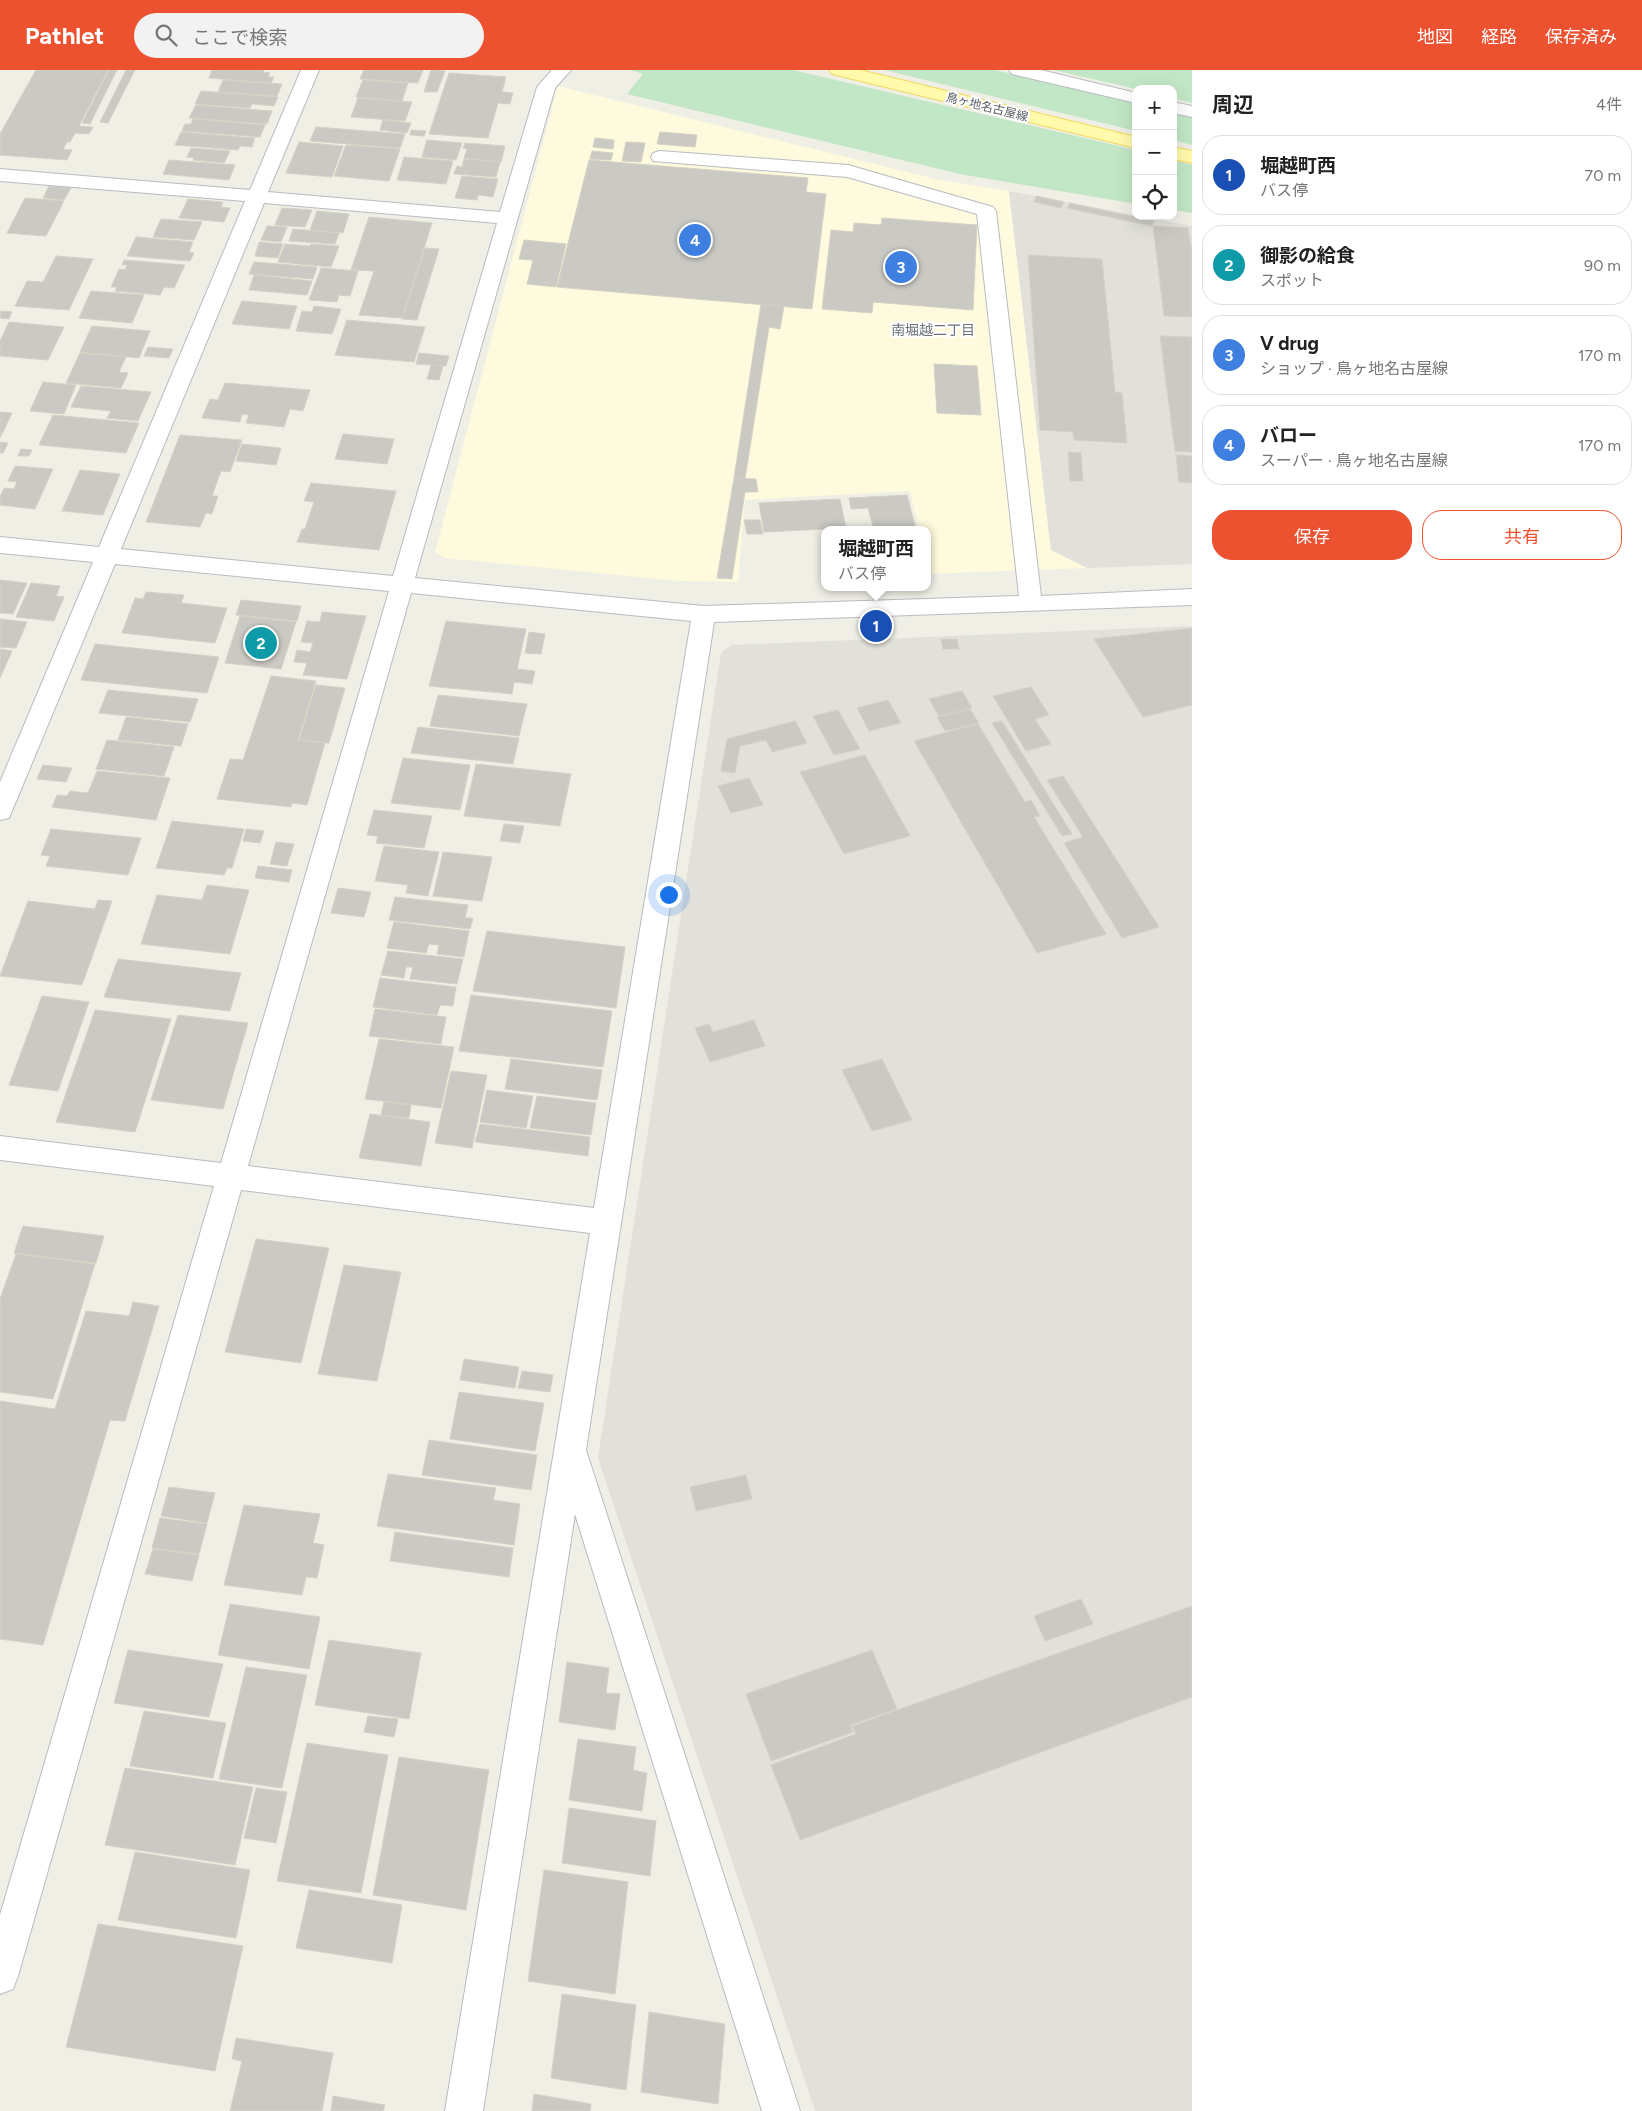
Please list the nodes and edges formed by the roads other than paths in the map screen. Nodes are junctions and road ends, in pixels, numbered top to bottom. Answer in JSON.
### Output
{"nodes":[{"id":1,"x":310,"y":70,"type":"edge"},
{"id":2,"x":562,"y":70,"type":"edge"},
{"id":3,"x":838,"y":70,"type":"edge"},
{"id":4,"x":1018,"y":70,"type":"edge"},
{"id":5,"x":1132,"y":97,"type":"edge"},
{"id":6,"x":1177,"y":108,"type":"edge"},
{"id":7,"x":1192,"y":112,"type":"edge"},
{"id":8,"x":1132,"y":142,"type":"edge"},
{"id":9,"x":1177,"y":154,"type":"edge"},
{"id":10,"x":660,"y":157,"type":"dead end"},
{"id":11,"x":1192,"y":157,"type":"edge"},
{"id":12,"x":0,"y":175,"type":"edge"},
{"id":13,"x":257,"y":197,"type":"junction"},
{"id":14,"x":509,"y":218,"type":"junction"},
{"id":15,"x":0,"y":545,"type":"edge"},
{"id":16,"x":107,"y":556,"type":"junction"},
{"id":17,"x":402,"y":584,"type":"junction"},
{"id":18,"x":1192,"y":597,"type":"edge"},
{"id":19,"x":1031,"y":604,"type":"junction"},
{"id":20,"x":704,"y":614,"type":"junction"},
{"id":21,"x":0,"y":812,"type":"edge"},
{"id":22,"x":0,"y":1148,"type":"edge"},
{"id":23,"x":231,"y":1176,"type":"junction"},
{"id":24,"x":606,"y":1222,"type":"junction"},
{"id":25,"x":570,"y":1448,"type":"junction"},
{"id":26,"x":0,"y":1976,"type":"edge"},
{"id":27,"x":464,"y":2111,"type":"edge"},
{"id":28,"x":781,"y":2111,"type":"edge"}],
"edges":[{"from":1,"to":13,"type":"street"},
{"from":2,"to":14,"type":"street"},
{"from":3,"to":8,"type":"main road","name":"鳥ヶ地名古屋線"},
{"from":4,"to":5,"type":"street"},
{"from":6,"to":7,"type":"street"},
{"from":9,"to":11,"type":"main road"},
{"from":10,"to":19,"type":"street"},
{"from":12,"to":13,"type":"street"},
{"from":13,"to":14,"type":"street"},
{"from":13,"to":16,"type":"street"},
{"from":14,"to":17,"type":"street"},
{"from":15,"to":16,"type":"street"},
{"from":16,"to":17,"type":"street"},
{"from":16,"to":21,"type":"street"},
{"from":17,"to":20,"type":"street"},
{"from":17,"to":23,"type":"street"},
{"from":18,"to":19,"type":"street"},
{"from":19,"to":20,"type":"street"},
{"from":20,"to":24,"type":"street"},
{"from":22,"to":23,"type":"street"},
{"from":23,"to":24,"type":"street"},
{"from":23,"to":26,"type":"street"},
{"from":24,"to":25,"type":"street"},
{"from":25,"to":27,"type":"street"},
{"from":25,"to":28,"type":"street"}]}
